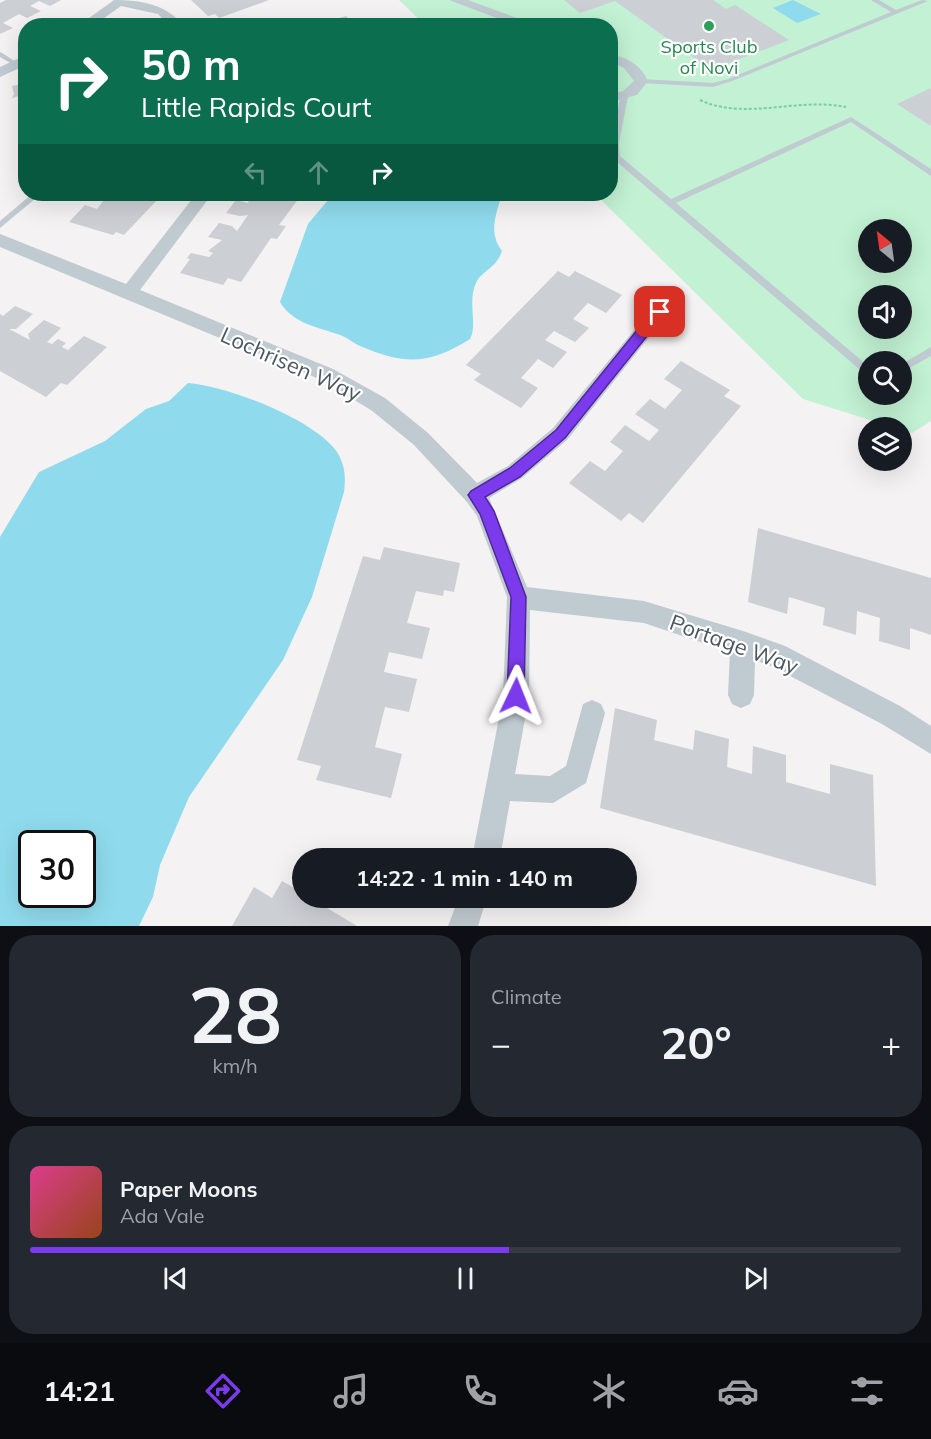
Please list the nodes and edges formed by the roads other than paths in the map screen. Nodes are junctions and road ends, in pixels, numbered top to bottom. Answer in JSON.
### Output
{"nodes":[{"id":1,"x":455,"y":0,"type":"edge"},
{"id":2,"x":874,"y":0,"type":"edge"},
{"id":3,"x":923,"y":0,"type":"edge"},
{"id":4,"x":121,"y":1,"type":"edge"},
{"id":5,"x":896,"y":12,"type":"junction"},
{"id":6,"x":96,"y":18,"type":"edge"},
{"id":7,"x":169,"y":18,"type":"edge"},
{"id":8,"x":508,"y":18,"type":"edge"},
{"id":9,"x":0,"y":54,"type":"edge"},
{"id":10,"x":18,"y":60,"type":"edge"},
{"id":11,"x":618,"y":60,"type":"edge"},
{"id":12,"x":18,"y":63,"type":"edge"},
{"id":13,"x":0,"y":73,"type":"edge"},
{"id":14,"x":641,"y":81,"type":"junction"},
{"id":15,"x":618,"y":97,"type":"edge"},
{"id":16,"x":618,"y":158,"type":"edge"},
{"id":17,"x":931,"y":173,"type":"edge"},
{"id":18,"x":29,"y":201,"type":"edge"},
{"id":19,"x":199,"y":201,"type":"edge"},
{"id":20,"x":669,"y":203,"type":"junction"},
{"id":21,"x":0,"y":225,"type":"edge"},
{"id":22,"x":0,"y":240,"type":"edge"},
{"id":23,"x":128,"y":294,"type":"junction"},
{"id":24,"x":660,"y":312,"type":"dead end"},
{"id":25,"x":931,"y":351,"type":"edge"},
{"id":26,"x":912,"y":362,"type":"edge"},
{"id":27,"x":858,"y":363,"type":"edge"},
{"id":28,"x":476,"y":495,"type":"junction"},
{"id":29,"x":519,"y":597,"type":"junction"},
{"id":30,"x":743,"y":643,"type":"junction"},
{"id":31,"x":741,"y":695,"type":"dead end"},
{"id":32,"x":592,"y":713,"type":"dead end"},
{"id":33,"x":931,"y":741,"type":"edge"},
{"id":34,"x":499,"y":787,"type":"junction"},
{"id":35,"x":488,"y":848,"type":"edge"},
{"id":36,"x":469,"y":908,"type":"edge"},
{"id":37,"x":463,"y":926,"type":"edge"}],
"edges":[{"from":1,"to":8,"type":"street"},
{"from":2,"to":5,"type":"lane"},
{"from":3,"to":5,"type":"lane"},
{"from":4,"to":6,"type":"street"},
{"from":4,"to":7,"type":"street"},
{"from":5,"to":14,"type":"lane"},
{"from":9,"to":10,"type":"lane"},
{"from":11,"to":14,"type":"street"},
{"from":12,"to":13,"type":"street"},
{"from":14,"to":15,"type":"street"},
{"from":16,"to":20,"type":"lane"},
{"from":17,"to":20,"type":"lane"},
{"from":18,"to":21,"type":"lane"},
{"from":19,"to":23,"type":"street"},
{"from":20,"to":27,"type":"lane"},
{"from":22,"to":23,"type":"street","name":"Lochrisen Way"},
{"from":23,"to":28,"type":"street","name":"Lochrisen Way"},
{"from":24,"to":28,"type":"street"},
{"from":25,"to":26,"type":"lane"},
{"from":28,"to":29,"type":"street","name":"Lochrisen Way"},
{"from":29,"to":30,"type":"street","name":"Portage Way"},
{"from":29,"to":34,"type":"street","name":"Lochrisen Way"},
{"from":30,"to":31,"type":"street"},
{"from":30,"to":33,"type":"street","name":"Portage Way"},
{"from":32,"to":34,"type":"street"},
{"from":34,"to":35,"type":"street","name":"Lochrisen Way"},
{"from":36,"to":37,"type":"street"}]}
